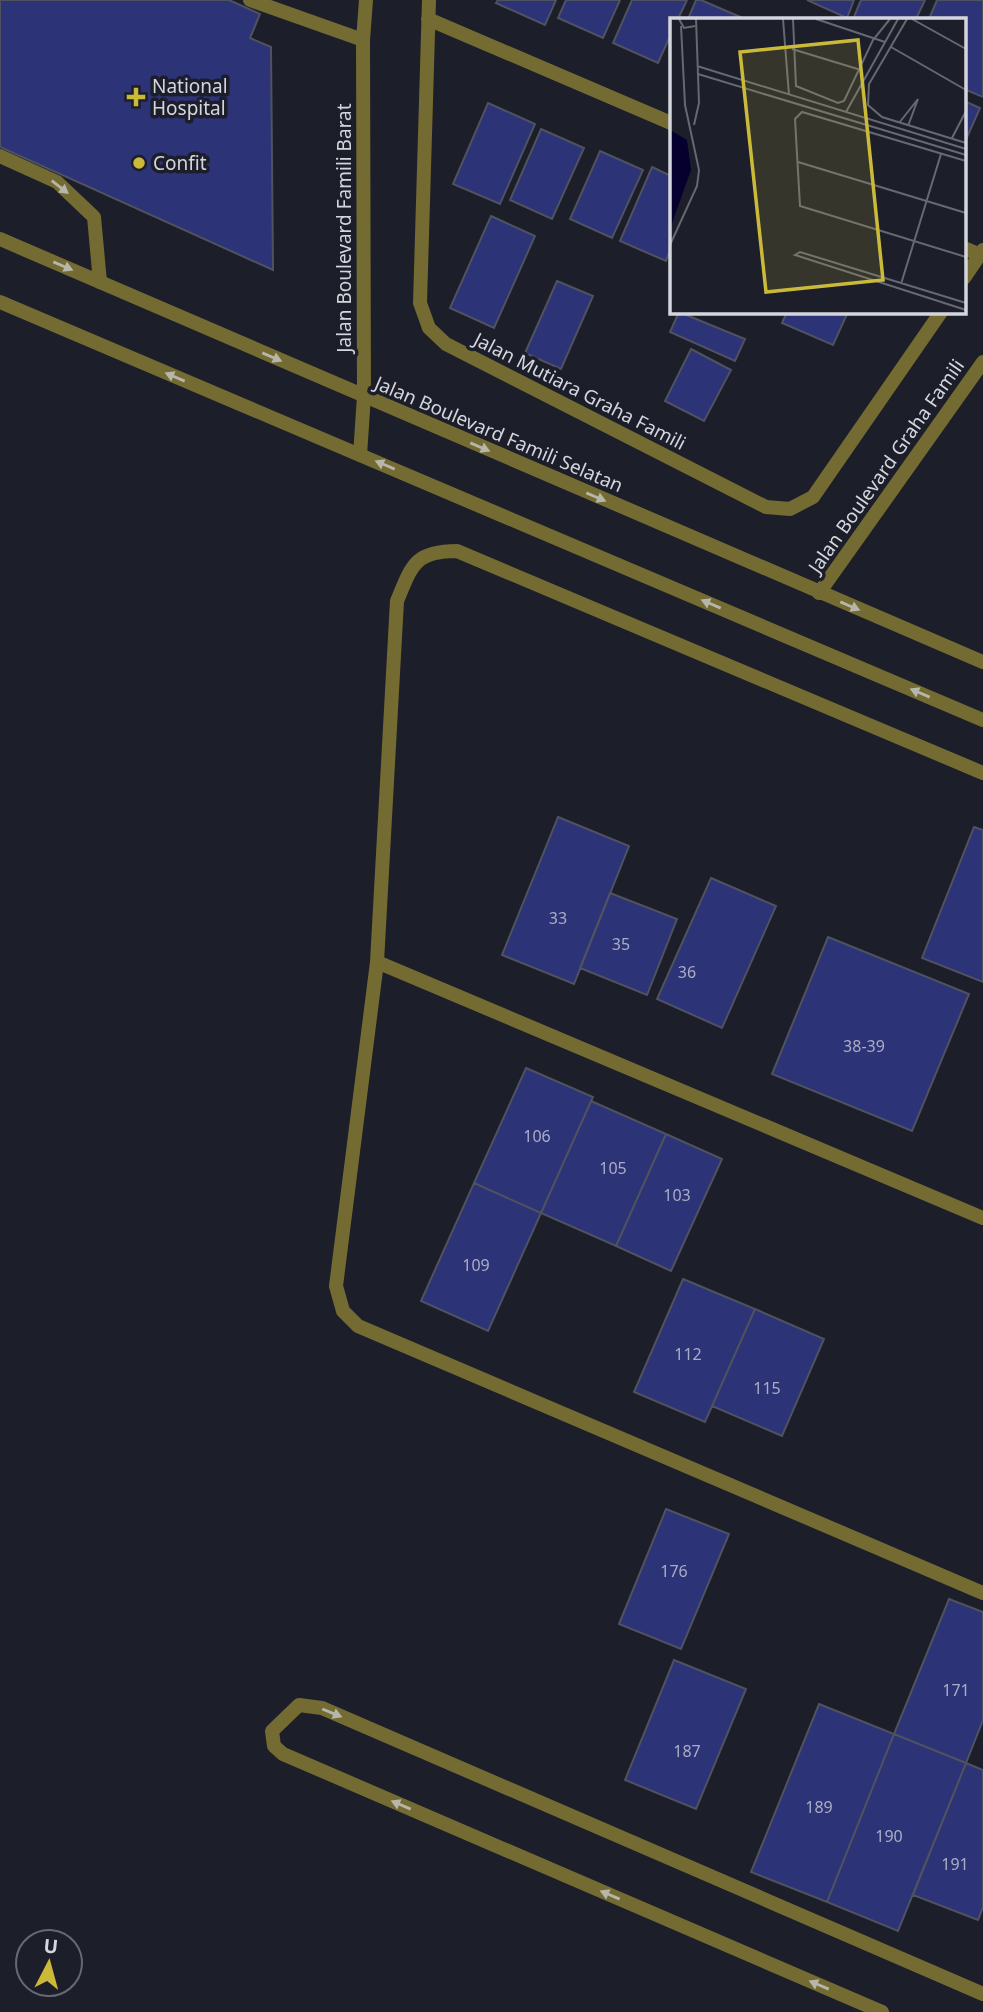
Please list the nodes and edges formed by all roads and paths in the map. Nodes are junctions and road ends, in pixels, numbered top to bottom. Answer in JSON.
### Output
{"nodes":[{"id":1,"x":250,"y":0,"type":"edge"},
{"id":2,"x":366,"y":0,"type":"edge"},
{"id":3,"x":429,"y":0,"type":"edge"},
{"id":4,"x":428,"y":19,"type":"junction"},
{"id":5,"x":363,"y":40,"type":"junction"},
{"id":6,"x":670,"y":123,"type":"edge"},
{"id":7,"x":0,"y":156,"type":"edge"},
{"id":8,"x":0,"y":240,"type":"edge"},
{"id":9,"x":981,"y":252,"type":"edge"},
{"id":10,"x":965,"y":276,"type":"edge"},
{"id":11,"x":100,"y":282,"type":"junction"},
{"id":12,"x":0,"y":302,"type":"edge"},
{"id":13,"x":940,"y":313,"type":"edge"},
{"id":14,"x":983,"y":362,"type":"edge"},
{"id":15,"x":363,"y":396,"type":"junction"},
{"id":16,"x":360,"y":455,"type":"junction"},
{"id":17,"x":820,"y":593,"type":"junction"},
{"id":18,"x":983,"y":662,"type":"edge"},
{"id":19,"x":983,"y":720,"type":"edge"},
{"id":20,"x":983,"y":773,"type":"edge"},
{"id":21,"x":377,"y":962,"type":"junction"},
{"id":22,"x":983,"y":1218,"type":"edge"},
{"id":23,"x":983,"y":1593,"type":"edge"},
{"id":24,"x":983,"y":1994,"type":"edge"},
{"id":25,"x":882,"y":2012,"type":"edge"}],
"edges":[{"from":1,"to":5,"type":"street"},
{"from":2,"to":5,"type":"street","name":"Jalan Boulevard Famili Barat"},
{"from":3,"to":4,"type":"street","name":"Jalan Mutiara Graha Famili"},
{"from":4,"to":6,"type":"street"},
{"from":4,"to":13,"type":"street","name":"Jalan Mutiara Graha Famili"},
{"from":5,"to":15,"type":"street","name":"Jalan Boulevard Famili Barat"},
{"from":7,"to":11,"type":"street","one_way":true},
{"from":8,"to":11,"type":"street","name":"Jalan Boulevard Famili Selatan","one_way":true},
{"from":9,"to":10,"type":"street"},
{"from":11,"to":15,"type":"street","name":"Jalan Boulevard Famili Selatan","one_way":true},
{"from":16,"to":12,"type":"street","one_way":true},
{"from":14,"to":17,"type":"street","name":"Jalan Boulevard Graha Famili"},
{"from":15,"to":16,"type":"street","name":"Jalan Boulevard Famili Barat"},
{"from":15,"to":17,"type":"street","name":"Jalan Boulevard Famili Selatan","one_way":true},
{"from":19,"to":16,"type":"street","one_way":true},
{"from":17,"to":18,"type":"street","name":"Jalan Boulevard Famili Selatan","one_way":true},
{"from":20,"to":21,"type":"street"},
{"from":21,"to":22,"type":"street"},
{"from":21,"to":23,"type":"street"},
{"from":25,"to":24,"type":"street","one_way":true}]}
